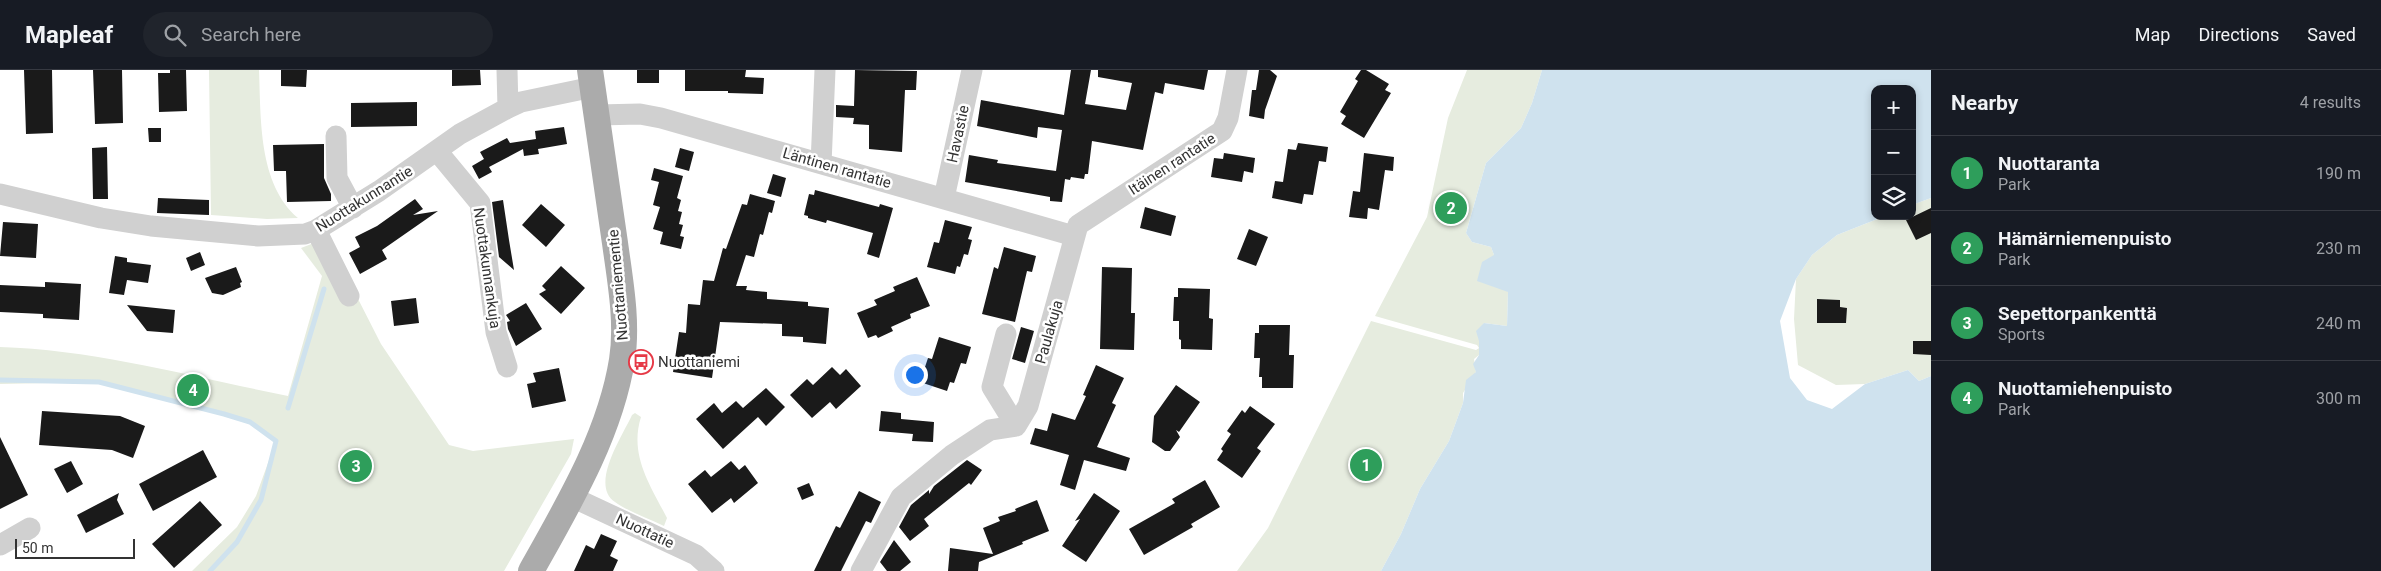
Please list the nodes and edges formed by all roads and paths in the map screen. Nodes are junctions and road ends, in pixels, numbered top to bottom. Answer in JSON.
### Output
{"nodes":[{"id":1,"x":508,"y":70,"type":"edge"},
{"id":2,"x":825,"y":70,"type":"edge"},
{"id":3,"x":972,"y":70,"type":"edge"},
{"id":4,"x":1238,"y":70,"type":"edge"},
{"id":5,"x":591,"y":79,"type":"edge"},
{"id":6,"x":508,"y":108,"type":"junction"},
{"id":7,"x":598,"y":115,"type":"junction"},
{"id":8,"x":336,"y":136,"type":"dead end"},
{"id":9,"x":437,"y":151,"type":"junction"},
{"id":10,"x":821,"y":164,"type":"junction"},
{"id":11,"x":0,"y":194,"type":"edge"},
{"id":12,"x":944,"y":198,"type":"junction"},
{"id":13,"x":353,"y":208,"type":"junction"},
{"id":14,"x":316,"y":230,"type":"junction"},
{"id":15,"x":1074,"y":236,"type":"junction"},
{"id":16,"x":349,"y":296,"type":"dead end"},
{"id":17,"x":1006,"y":334,"type":"dead end"},
{"id":18,"x":508,"y":368,"type":"dead end"},
{"id":19,"x":1016,"y":426,"type":"junction"},
{"id":20,"x":572,"y":497,"type":"junction"},
{"id":21,"x":30,"y":528,"type":"dead end"},
{"id":22,"x":0,"y":544,"type":"edge"},
{"id":23,"x":531,"y":571,"type":"edge"},
{"id":24,"x":714,"y":571,"type":"edge"},
{"id":25,"x":861,"y":571,"type":"edge"}],
"edges":[{"from":1,"to":6,"type":"street"},
{"from":2,"to":10,"type":"street"},
{"from":3,"to":12,"type":"street","name":"Havastie"},
{"from":4,"to":15,"type":"street","name":"Itäinen rantatie"},
{"from":5,"to":6,"type":"street","name":"Nuottakunnantie"},
{"from":5,"to":7,"type":"main road","name":"Nuottaniementie"},
{"from":6,"to":9,"type":"street","name":"Nuottakunnantie"},
{"from":7,"to":10,"type":"street","name":"Läntinen rantatie"},
{"from":7,"to":20,"type":"main road","name":"Nuottaniementie"},
{"from":8,"to":13,"type":"street"},
{"from":9,"to":13,"type":"street","name":"Nuottakunnantie"},
{"from":9,"to":18,"type":"street","name":"Nuottakunnankuja"},
{"from":10,"to":12,"type":"street","name":"Läntinen rantatie"},
{"from":11,"to":14,"type":"street","name":"Nuottakunnantie"},
{"from":12,"to":15,"type":"street","name":"Läntinen rantatie"},
{"from":13,"to":14,"type":"street","name":"Nuottakunnantie"},
{"from":14,"to":16,"type":"street"},
{"from":15,"to":19,"type":"street","name":"Paulakuja"},
{"from":17,"to":19,"type":"street"},
{"from":19,"to":25,"type":"street"},
{"from":20,"to":23,"type":"main road","name":"Nuottaniementie"},
{"from":20,"to":24,"type":"street","name":"Nuottatie"},
{"from":21,"to":22,"type":"street"}]}
